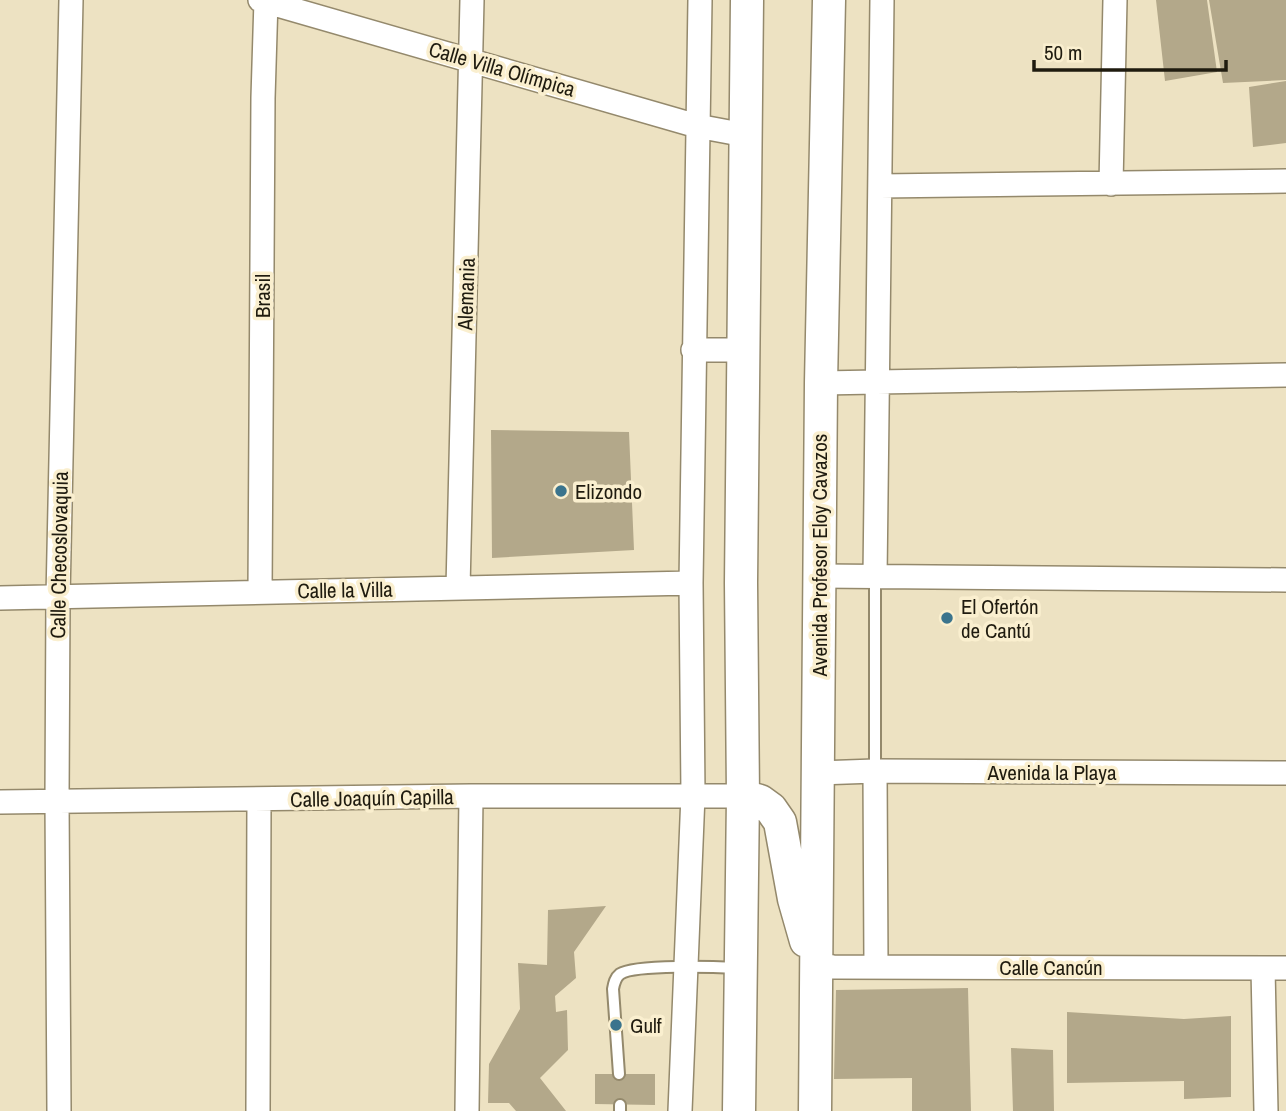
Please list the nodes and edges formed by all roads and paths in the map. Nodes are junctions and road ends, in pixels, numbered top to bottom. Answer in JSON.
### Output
{"nodes":[{"id":1,"x":71,"y":0,"type":"edge"},
{"id":2,"x":472,"y":0,"type":"edge"},
{"id":3,"x":700,"y":0,"type":"edge"},
{"id":4,"x":747,"y":0,"type":"edge"},
{"id":5,"x":829,"y":0,"type":"edge"},
{"id":6,"x":882,"y":0,"type":"edge"},
{"id":7,"x":1115,"y":0,"type":"edge"},
{"id":8,"x":264,"y":1,"type":"edge"},
{"id":9,"x":472,"y":60,"type":"junction"},
{"id":10,"x":697,"y":126,"type":"junction"},
{"id":11,"x":745,"y":135,"type":"junction"},
{"id":12,"x":1286,"y":181,"type":"edge"},
{"id":13,"x":1111,"y":184,"type":"junction"},
{"id":14,"x":880,"y":186,"type":"junction"},
{"id":15,"x":693,"y":350,"type":"junction"},
{"id":16,"x":744,"y":350,"type":"junction"},
{"id":17,"x":1286,"y":375,"type":"edge"},
{"id":18,"x":877,"y":382,"type":"junction"},
{"id":19,"x":821,"y":383,"type":"junction"},
{"id":20,"x":820,"y":576,"type":"junction"},
{"id":21,"x":875,"y":577,"type":"junction"},
{"id":22,"x":1286,"y":580,"type":"edge"},
{"id":23,"x":691,"y":583,"type":"junction"},
{"id":24,"x":458,"y":588,"type":"junction"},
{"id":25,"x":260,"y":592,"type":"junction"},
{"id":26,"x":58,"y":597,"type":"junction"},
{"id":27,"x":0,"y":598,"type":"edge"},
{"id":28,"x":875,"y":771,"type":"junction"},
{"id":29,"x":818,"y":773,"type":"junction"},
{"id":30,"x":1286,"y":773,"type":"edge"},
{"id":31,"x":693,"y":795,"type":"junction"},
{"id":32,"x":471,"y":796,"type":"junction"},
{"id":33,"x":743,"y":796,"type":"junction"},
{"id":34,"x":259,"y":799,"type":"junction"},
{"id":35,"x":57,"y":800,"type":"junction"},
{"id":36,"x":0,"y":802,"type":"edge"},
{"id":37,"x":817,"y":965,"type":"junction"},
{"id":38,"x":685,"y":966,"type":"junction"},
{"id":39,"x":876,"y":966,"type":"junction"},
{"id":40,"x":741,"y":968,"type":"junction"},
{"id":41,"x":1263,"y":968,"type":"junction"},
{"id":42,"x":1286,"y":968,"type":"edge"},
{"id":43,"x":619,"y":1074,"type":"dead end"},
{"id":44,"x":59,"y":1111,"type":"edge"},
{"id":45,"x":258,"y":1111,"type":"edge"},
{"id":46,"x":467,"y":1111,"type":"edge"},
{"id":47,"x":680,"y":1111,"type":"edge"},
{"id":48,"x":738,"y":1111,"type":"edge"},
{"id":49,"x":815,"y":1111,"type":"edge"},
{"id":50,"x":1266,"y":1111,"type":"edge"}],
"edges":[{"from":1,"to":26,"type":"street","name":"Calle Checoslovaquia"},
{"from":2,"to":9,"type":"street","name":"Alemania"},
{"from":3,"to":10,"type":"street"},
{"from":4,"to":11,"type":"main road"},
{"from":5,"to":19,"type":"main road","name":"Avenida Profesor Eloy Cavazos"},
{"from":6,"to":14,"type":"street"},
{"from":7,"to":13,"type":"street"},
{"from":8,"to":9,"type":"street","name":"Calle Villa Olímpica"},
{"from":8,"to":25,"type":"street","name":"Brasil"},
{"from":9,"to":10,"type":"street","name":"Calle Villa Olímpica"},
{"from":9,"to":24,"type":"street","name":"Alemania"},
{"from":10,"to":11,"type":"street","name":"Calle Villa Olímpica"},
{"from":10,"to":15,"type":"street"},
{"from":11,"to":16,"type":"main road"},
{"from":12,"to":13,"type":"street"},
{"from":13,"to":14,"type":"street"},
{"from":14,"to":18,"type":"street"},
{"from":15,"to":16,"type":"street"},
{"from":15,"to":23,"type":"street"},
{"from":16,"to":33,"type":"main road"},
{"from":17,"to":18,"type":"street"},
{"from":18,"to":19,"type":"street"},
{"from":18,"to":21,"type":"street"},
{"from":19,"to":20,"type":"main road","name":"Avenida Profesor Eloy Cavazos"},
{"from":20,"to":21,"type":"street"},
{"from":20,"to":29,"type":"main road","name":"Avenida Profesor Eloy Cavazos"},
{"from":21,"to":22,"type":"street"},
{"from":21,"to":28,"type":"lane"},
{"from":23,"to":24,"type":"street","name":"Calle la Villa"},
{"from":23,"to":31,"type":"street"},
{"from":24,"to":25,"type":"street","name":"Calle la Villa"},
{"from":25,"to":26,"type":"street","name":"Calle la Villa"},
{"from":26,"to":27,"type":"street","name":"Calle la Villa"},
{"from":26,"to":35,"type":"street","name":"Calle Checoslovaquia"},
{"from":28,"to":29,"type":"street","name":"Avenida la Playa"},
{"from":28,"to":30,"type":"street","name":"Avenida la Playa"},
{"from":28,"to":39,"type":"street"},
{"from":29,"to":37,"type":"main road","name":"Avenida Profesor Eloy Cavazos"},
{"from":31,"to":32,"type":"street","name":"Calle Joaquín Capilla"},
{"from":31,"to":33,"type":"street","name":"Calle Joaquín Capilla"},
{"from":31,"to":38,"type":"street"},
{"from":32,"to":34,"type":"street","name":"Calle Joaquín Capilla"},
{"from":32,"to":46,"type":"street"},
{"from":33,"to":37,"type":"main road"},
{"from":33,"to":40,"type":"main road"},
{"from":34,"to":35,"type":"street","name":"Calle Joaquín Capilla"},
{"from":34,"to":45,"type":"street"},
{"from":35,"to":36,"type":"street","name":"Calle Joaquín Capilla"},
{"from":35,"to":44,"type":"street","name":"Calle Checoslovaquia"},
{"from":37,"to":39,"type":"street","name":"Calle Cancún"},
{"from":37,"to":49,"type":"main road","name":"Avenida Profesor Eloy Cavazos"},
{"from":38,"to":40,"type":"lane"},
{"from":38,"to":43,"type":"lane"},
{"from":38,"to":47,"type":"street"},
{"from":39,"to":41,"type":"street","name":"Calle Cancún"},
{"from":40,"to":48,"type":"main road"},
{"from":41,"to":42,"type":"street","name":"Calle Cancún"},
{"from":41,"to":50,"type":"street"}]}
